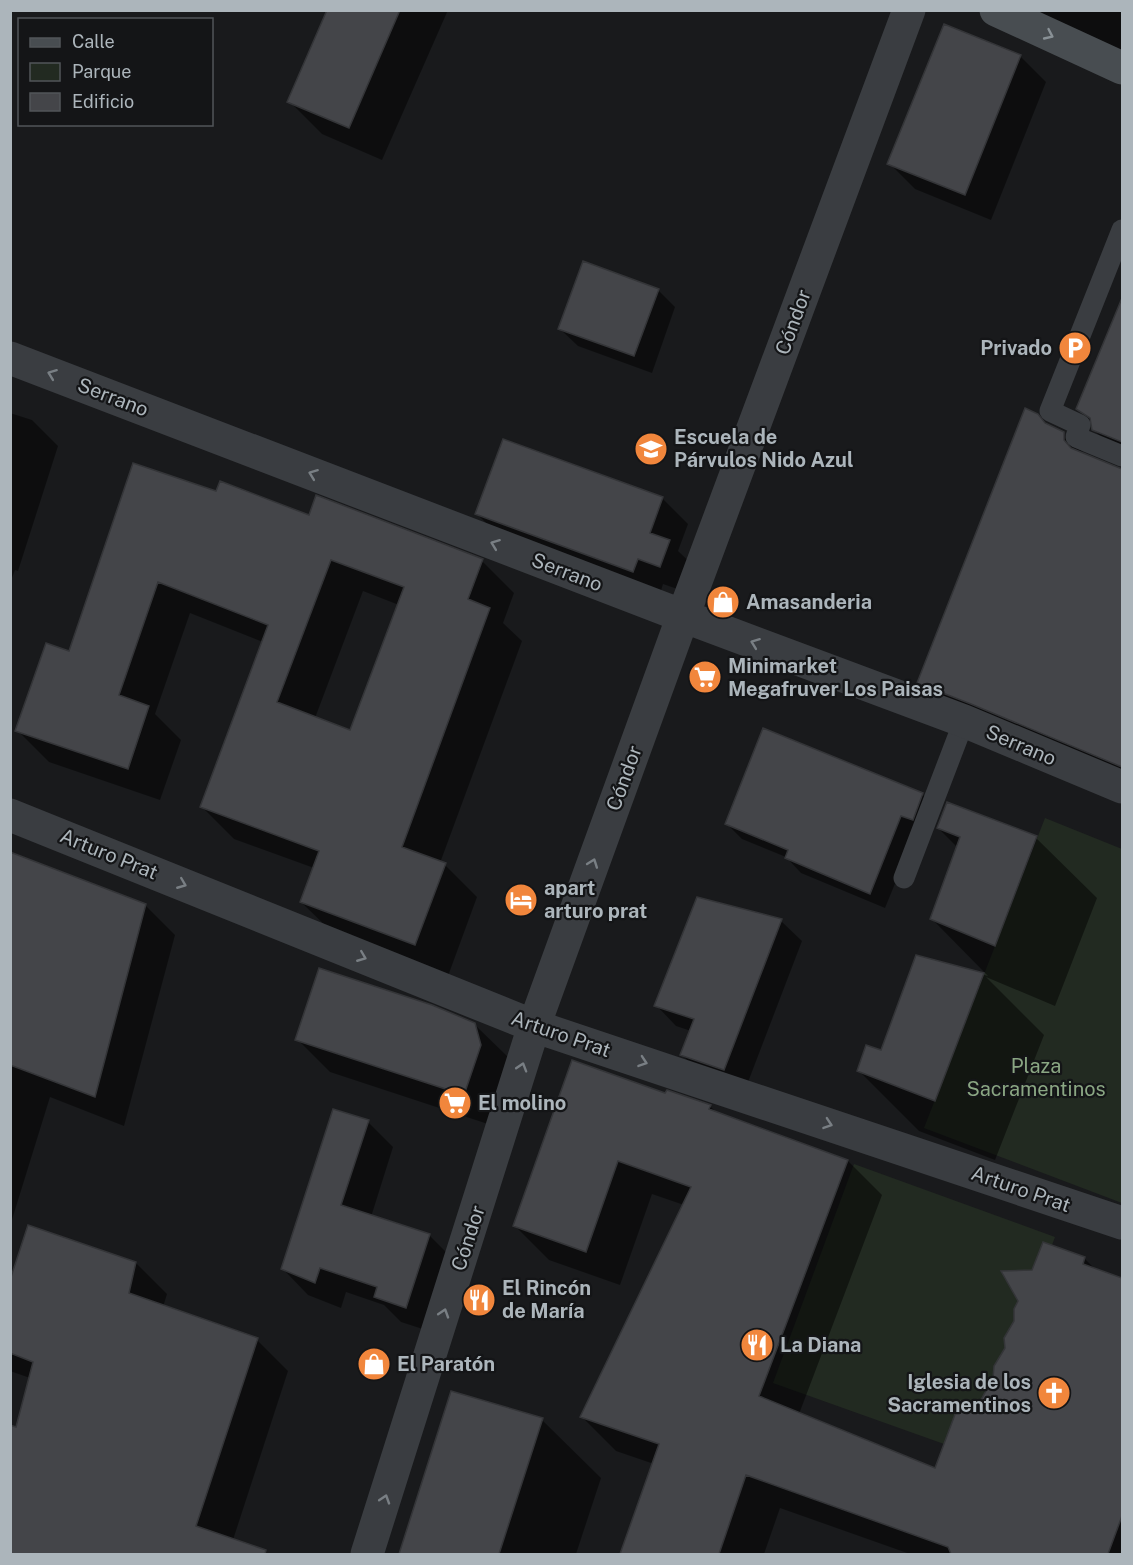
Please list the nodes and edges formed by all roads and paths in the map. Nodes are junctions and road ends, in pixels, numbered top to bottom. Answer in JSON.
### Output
{"nodes":[{"id":1,"x":909,"y":10,"type":"edge"},
{"id":2,"x":996,"y":10,"type":"edge"},
{"id":3,"x":1122,"y":68,"type":"edge"},
{"id":4,"x":1122,"y":230,"type":"edge"},
{"id":5,"x":10,"y":358,"type":"edge"},
{"id":6,"x":1122,"y":456,"type":"edge"},
{"id":7,"x":683,"y":616,"type":"junction"},
{"id":8,"x":964,"y":722,"type":"junction"},
{"id":9,"x":1122,"y":788,"type":"edge"},
{"id":10,"x":10,"y":815,"type":"edge"},
{"id":11,"x":904,"y":878,"type":"dead end"},
{"id":12,"x":534,"y":1026,"type":"junction"},
{"id":13,"x":1122,"y":1223,"type":"edge"},
{"id":14,"x":367,"y":1554,"type":"edge"}],
"edges":[{"from":1,"to":7,"type":"street","name":"Cóndor"},
{"from":2,"to":3,"type":"main road","one_way":true},
{"from":4,"to":6,"type":"lane"},
{"from":7,"to":5,"type":"street","name":"Serrano","one_way":true},
{"from":8,"to":7,"type":"street","name":"Serrano","one_way":true},
{"from":12,"to":7,"type":"street","name":"Cóndor","one_way":true},
{"from":8,"to":9,"type":"street","name":"Serrano"},
{"from":8,"to":11,"type":"lane"},
{"from":10,"to":12,"type":"street","name":"Arturo Prat","one_way":true},
{"from":12,"to":13,"type":"street","name":"Arturo Prat","one_way":true},
{"from":14,"to":12,"type":"street","name":"Cóndor","one_way":true}]}
